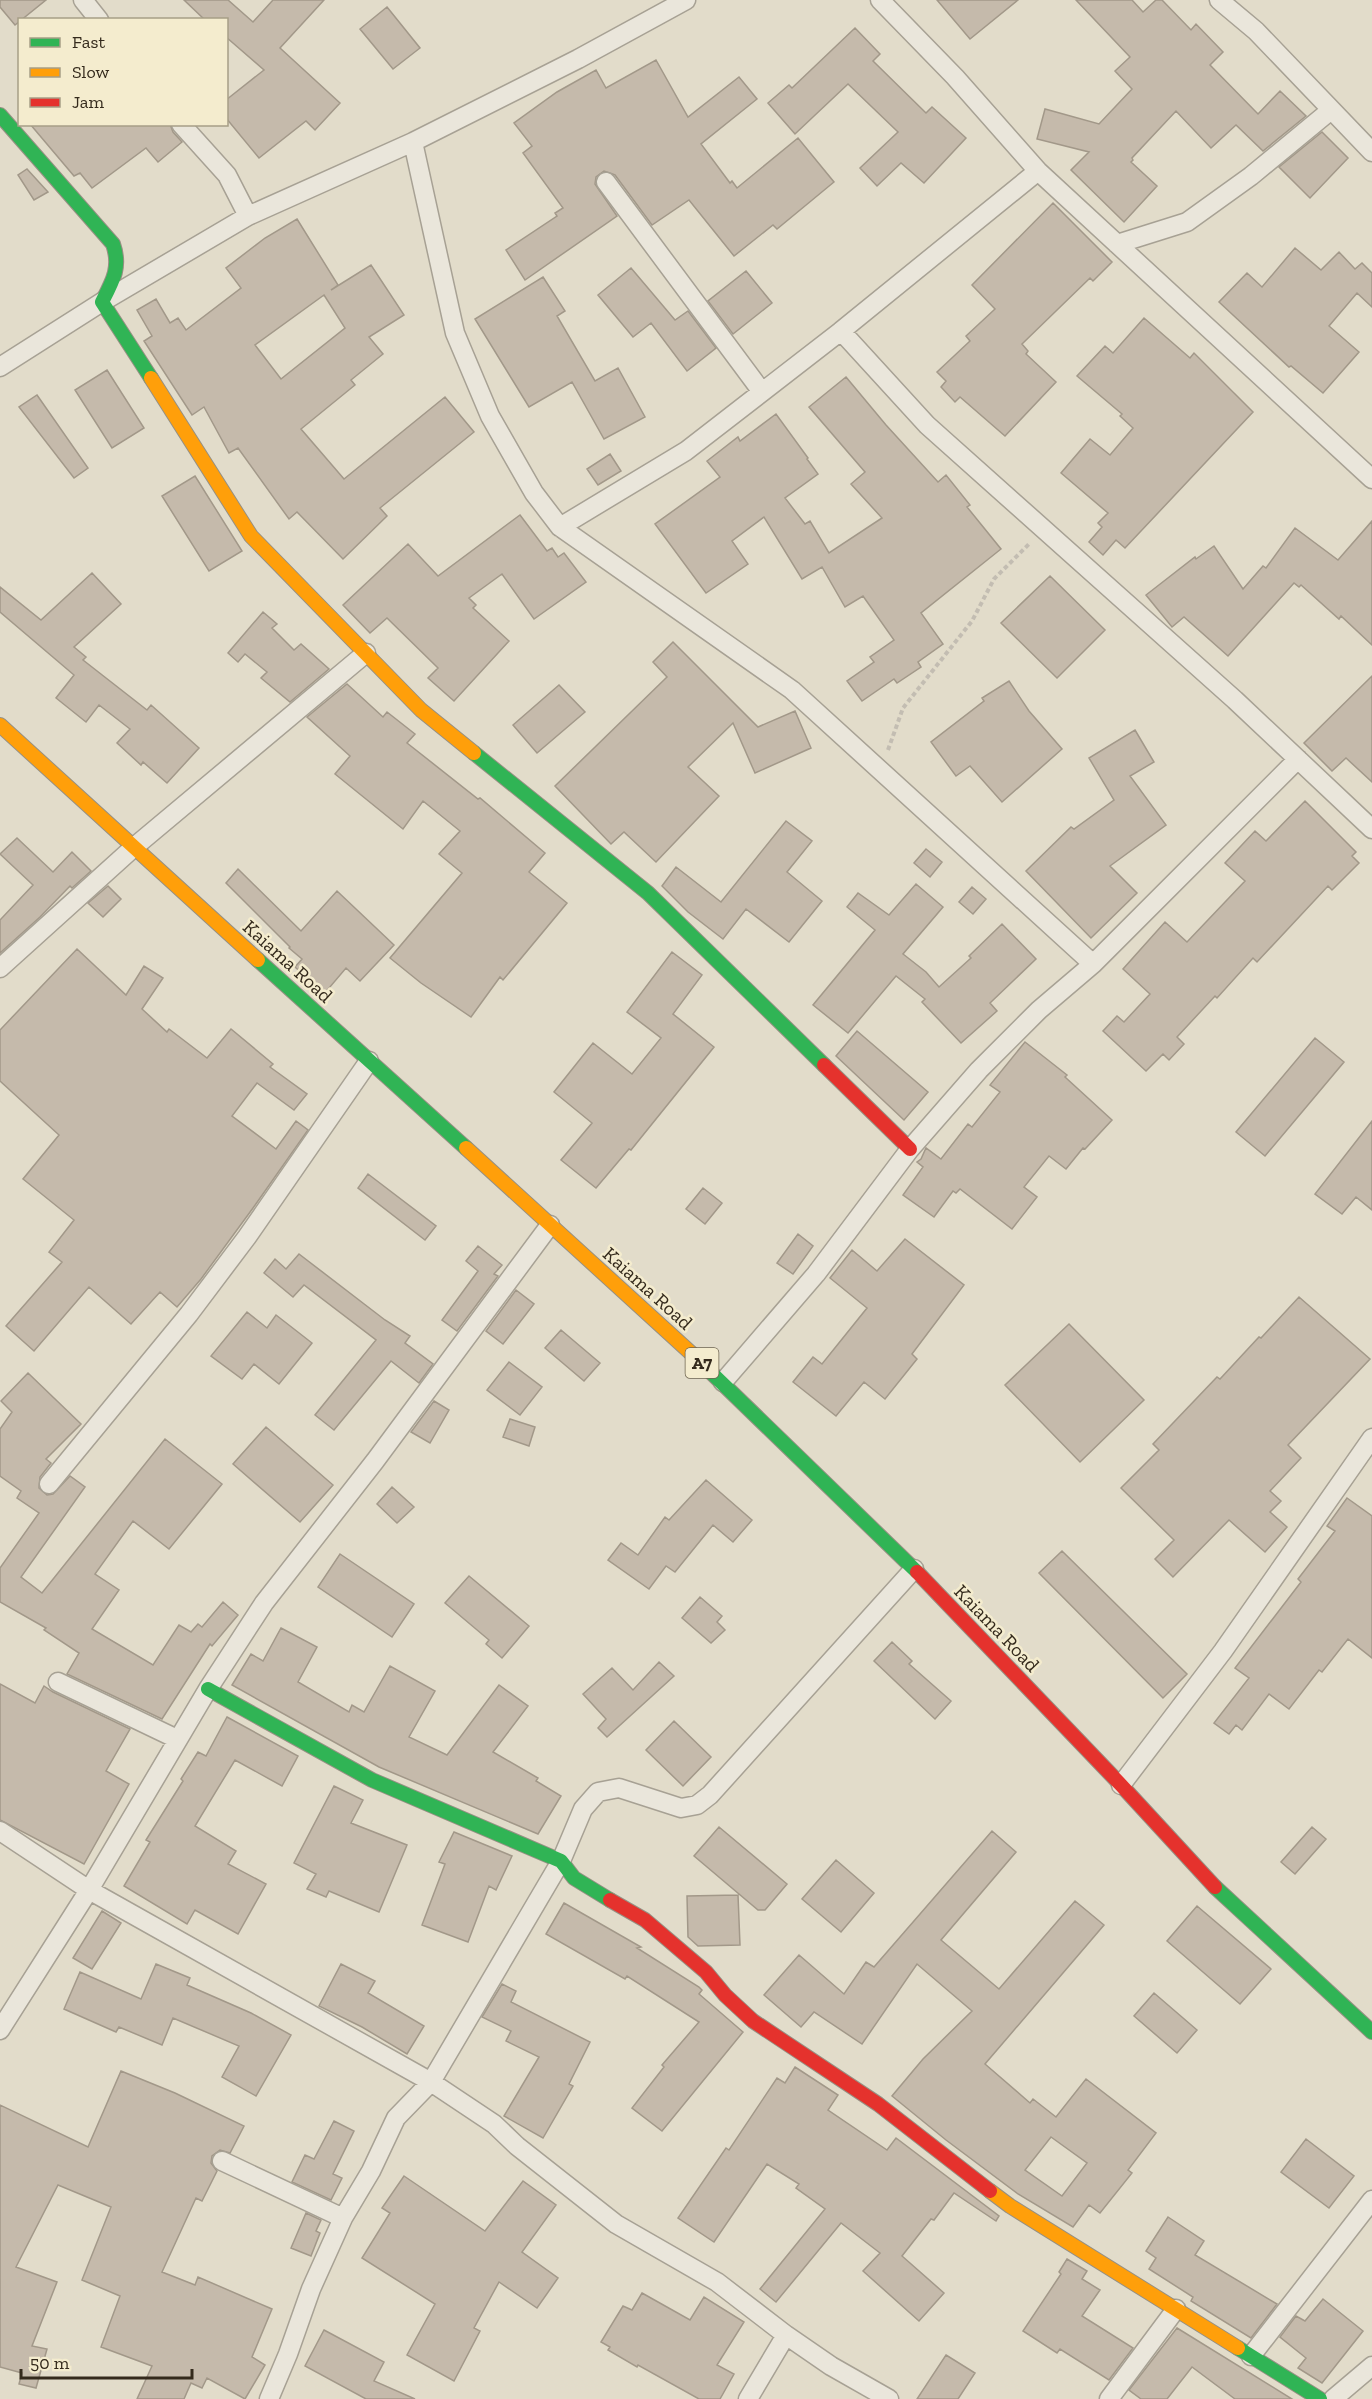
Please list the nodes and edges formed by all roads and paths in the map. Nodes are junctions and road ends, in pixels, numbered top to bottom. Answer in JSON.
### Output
{"nodes":[{"id":1,"x":83,"y":0,"type":"edge"},
{"id":2,"x":686,"y":0,"type":"edge"},
{"id":3,"x":880,"y":0,"type":"edge"},
{"id":4,"x":1219,"y":0,"type":"edge"},
{"id":5,"x":97,"y":18,"type":"edge"},
{"id":6,"x":1331,"y":110,"type":"junction"},
{"id":7,"x":0,"y":115,"type":"edge"},
{"id":8,"x":183,"y":126,"type":"edge"},
{"id":9,"x":413,"y":142,"type":"junction"},
{"id":10,"x":1372,"y":152,"type":"edge"},
{"id":11,"x":1038,"y":171,"type":"junction"},
{"id":12,"x":606,"y":182,"type":"dead end"},
{"id":13,"x":248,"y":216,"type":"junction"},
{"id":14,"x":1117,"y":244,"type":"junction"},
{"id":15,"x":102,"y":302,"type":"junction"},
{"id":16,"x":841,"y":331,"type":"junction"},
{"id":17,"x":0,"y":367,"type":"edge"},
{"id":18,"x":762,"y":392,"type":"junction"},
{"id":19,"x":1372,"y":479,"type":"edge"},
{"id":20,"x":560,"y":527,"type":"junction"},
{"id":21,"x":1044,"y":529,"type":"junction"},
{"id":22,"x":366,"y":653,"type":"junction"},
{"id":23,"x":0,"y":725,"type":"edge"},
{"id":24,"x":1298,"y":759,"type":"junction"},
{"id":25,"x":881,"y":771,"type":"junction"},
{"id":26,"x":1372,"y":829,"type":"edge"},
{"id":27,"x":133,"y":848,"type":"junction"},
{"id":28,"x":1093,"y":964,"type":"junction"},
{"id":29,"x":0,"y":968,"type":"edge"},
{"id":30,"x":369,"y":1061,"type":"junction"},
{"id":31,"x":910,"y":1149,"type":"junction"},
{"id":32,"x":550,"y":1225,"type":"junction"},
{"id":33,"x":723,"y":1382,"type":"junction"},
{"id":34,"x":1372,"y":1438,"type":"edge"},
{"id":35,"x":49,"y":1484,"type":"dead end"},
{"id":36,"x":914,"y":1569,"type":"junction"},
{"id":37,"x":58,"y":1682,"type":"dead end"},
{"id":38,"x":208,"y":1689,"type":"junction"},
{"id":39,"x":177,"y":1739,"type":"junction"},
{"id":40,"x":1121,"y":1785,"type":"junction"},
{"id":41,"x":0,"y":1831,"type":"edge"},
{"id":42,"x":561,"y":1861,"type":"junction"},
{"id":43,"x":89,"y":1890,"type":"junction"},
{"id":44,"x":0,"y":2030,"type":"edge"},
{"id":45,"x":1372,"y":2032,"type":"edge"},
{"id":46,"x":431,"y":2082,"type":"junction"},
{"id":47,"x":222,"y":2161,"type":"dead end"},
{"id":48,"x":1372,"y":2200,"type":"edge"},
{"id":49,"x":343,"y":2218,"type":"junction"},
{"id":50,"x":1176,"y":2309,"type":"junction"},
{"id":51,"x":786,"y":2335,"type":"junction"},
{"id":52,"x":1251,"y":2356,"type":"junction"},
{"id":53,"x":1372,"y":2366,"type":"edge"},
{"id":54,"x":269,"y":2399,"type":"edge"},
{"id":55,"x":748,"y":2399,"type":"edge"},
{"id":56,"x":889,"y":2399,"type":"edge"},
{"id":57,"x":1109,"y":2399,"type":"edge"},
{"id":58,"x":1320,"y":2399,"type":"edge"},
{"id":59,"x":1333,"y":2399,"type":"edge"}],
"edges":[{"from":1,"to":5,"type":"street"},
{"from":2,"to":9,"type":"street"},
{"from":3,"to":11,"type":"street"},
{"from":4,"to":6,"type":"street"},
{"from":6,"to":10,"type":"street"},
{"from":6,"to":14,"type":"street"},
{"from":7,"to":15,"type":"main road"},
{"from":8,"to":13,"type":"street"},
{"from":9,"to":13,"type":"street"},
{"from":9,"to":20,"type":"street"},
{"from":11,"to":14,"type":"street"},
{"from":11,"to":16,"type":"street"},
{"from":12,"to":18,"type":"street"},
{"from":13,"to":15,"type":"street"},
{"from":14,"to":19,"type":"street"},
{"from":15,"to":17,"type":"street"},
{"from":15,"to":22,"type":"main road"},
{"from":16,"to":18,"type":"street"},
{"from":16,"to":21,"type":"street"},
{"from":18,"to":20,"type":"street"},
{"from":20,"to":25,"type":"street"},
{"from":21,"to":24,"type":"street"},
{"from":21,"to":25,"type":"path"},
{"from":22,"to":27,"type":"street"},
{"from":22,"to":31,"type":"main road"},
{"from":23,"to":27,"type":"main road","name":"Kaiama Road","number":"A7"},
{"from":24,"to":26,"type":"street"},
{"from":24,"to":28,"type":"street"},
{"from":25,"to":28,"type":"street"},
{"from":27,"to":29,"type":"street"},
{"from":27,"to":30,"type":"main road","name":"Kaiama Road","number":"A7"},
{"from":28,"to":31,"type":"street"},
{"from":30,"to":32,"type":"main road","name":"Kaiama Road","number":"A7"},
{"from":30,"to":35,"type":"street"},
{"from":31,"to":33,"type":"street"},
{"from":32,"to":33,"type":"main road","name":"Kaiama Road","number":"A7"},
{"from":32,"to":38,"type":"street"},
{"from":33,"to":36,"type":"main road","name":"Kaiama Road","number":"A7"},
{"from":34,"to":40,"type":"street"},
{"from":36,"to":40,"type":"main road","name":"Kaiama Road","number":"A7"},
{"from":36,"to":42,"type":"street"},
{"from":37,"to":39,"type":"street"},
{"from":38,"to":39,"type":"street"},
{"from":38,"to":42,"type":"main road"},
{"from":39,"to":43,"type":"street"},
{"from":40,"to":45,"type":"main road","name":"Kaiama Road","number":"A7"},
{"from":41,"to":43,"type":"street"},
{"from":42,"to":46,"type":"street"},
{"from":42,"to":50,"type":"main road"},
{"from":43,"to":44,"type":"street"},
{"from":43,"to":46,"type":"street"},
{"from":46,"to":49,"type":"street"},
{"from":46,"to":51,"type":"street"},
{"from":47,"to":49,"type":"street"},
{"from":48,"to":52,"type":"street"},
{"from":49,"to":54,"type":"street"},
{"from":50,"to":52,"type":"main road"},
{"from":50,"to":57,"type":"street"},
{"from":51,"to":55,"type":"street"},
{"from":51,"to":56,"type":"street"},
{"from":52,"to":58,"type":"main road"},
{"from":53,"to":59,"type":"street"}]}
